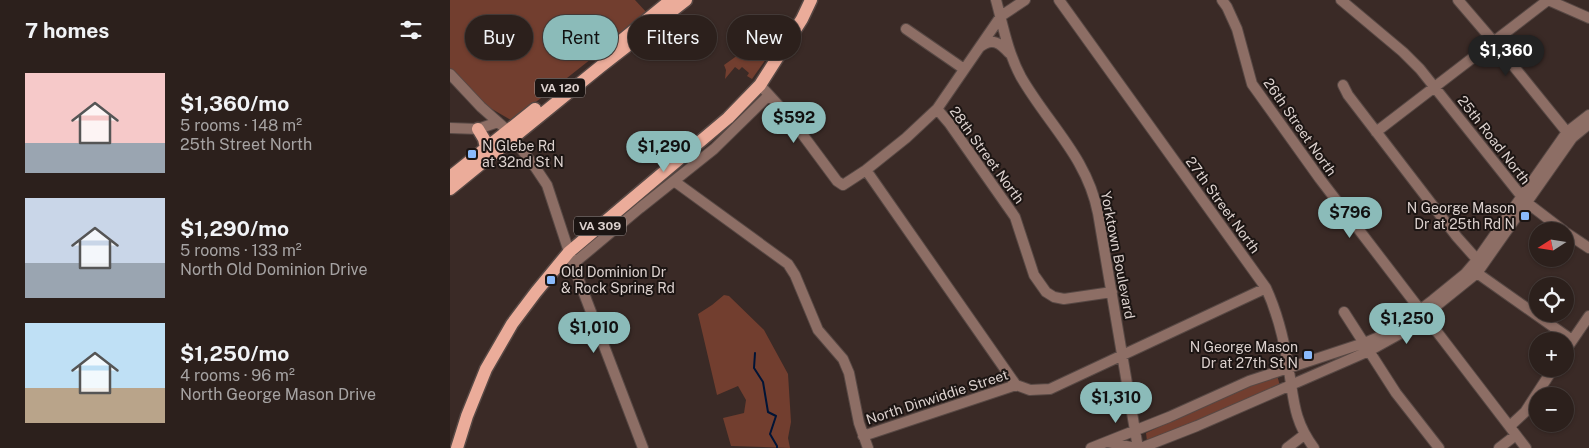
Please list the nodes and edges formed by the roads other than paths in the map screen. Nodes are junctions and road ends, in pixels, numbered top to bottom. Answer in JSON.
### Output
{"nodes":[{"id":1,"x":671,"y":0,"type":"edge"},
{"id":2,"x":686,"y":0,"type":"edge"},
{"id":3,"x":802,"y":0,"type":"edge"},
{"id":4,"x":811,"y":0,"type":"edge"},
{"id":5,"x":996,"y":0,"type":"edge"},
{"id":6,"x":1026,"y":0,"type":"edge"},
{"id":7,"x":1060,"y":0,"type":"edge"},
{"id":8,"x":1222,"y":0,"type":"edge"},
{"id":9,"x":1341,"y":0,"type":"edge"},
{"id":10,"x":1458,"y":0,"type":"edge"},
{"id":11,"x":1548,"y":0,"type":"edge"},
{"id":12,"x":795,"y":15,"type":"edge"},
{"id":13,"x":1001,"y":16,"type":"junction"},
{"id":14,"x":1589,"y":18,"type":"edge"},
{"id":15,"x":801,"y":20,"type":"edge"},
{"id":16,"x":906,"y":28,"type":"dead end"},
{"id":17,"x":1494,"y":42,"type":"junction"},
{"id":18,"x":978,"y":49,"type":"junction"},
{"id":19,"x":1012,"y":56,"type":"junction"},
{"id":20,"x":775,"y":60,"type":"edge"},
{"id":21,"x":964,"y":69,"type":"junction"},
{"id":22,"x":450,"y":74,"type":"edge"},
{"id":23,"x":760,"y":85,"type":"junction"},
{"id":24,"x":1343,"y":85,"type":"dead end"},
{"id":25,"x":1435,"y":88,"type":"junction"},
{"id":26,"x":769,"y":95,"type":"junction"},
{"id":27,"x":937,"y":110,"type":"junction"},
{"id":28,"x":1589,"y":115,"type":"edge"},
{"id":29,"x":1589,"y":124,"type":"edge"},
{"id":30,"x":450,"y":128,"type":"edge"},
{"id":31,"x":478,"y":129,"type":"junction"},
{"id":32,"x":506,"y":130,"type":"junction"},
{"id":33,"x":1376,"y":132,"type":"junction"},
{"id":34,"x":1569,"y":135,"type":"junction"},
{"id":35,"x":486,"y":148,"type":"junction"},
{"id":36,"x":866,"y":170,"type":"junction"},
{"id":37,"x":450,"y":177,"type":"edge"},
{"id":38,"x":674,"y":182,"type":"junction"},
{"id":39,"x":450,"y":189,"type":"edge"},
{"id":40,"x":1524,"y":200,"type":"junction"},
{"id":41,"x":1552,"y":222,"type":"edge"},
{"id":42,"x":1574,"y":238,"type":"edge"},
{"id":43,"x":1588,"y":248,"type":"edge"},
{"id":44,"x":569,"y":252,"type":"junction"},
{"id":45,"x":573,"y":264,"type":"junction"},
{"id":46,"x":1479,"y":266,"type":"junction"},
{"id":47,"x":1266,"y":288,"type":"junction"},
{"id":48,"x":1112,"y":292,"type":"junction"},
{"id":49,"x":1344,"y":312,"type":"dead end"},
{"id":50,"x":1422,"y":313,"type":"junction"},
{"id":51,"x":1589,"y":315,"type":"edge"},
{"id":52,"x":1562,"y":332,"type":"edge"},
{"id":53,"x":1574,"y":337,"type":"edge"},
{"id":54,"x":1367,"y":347,"type":"junction"},
{"id":55,"x":1122,"y":355,"type":"junction"},
{"id":56,"x":1289,"y":368,"type":"junction"},
{"id":57,"x":1548,"y":377,"type":"edge"},
{"id":58,"x":1016,"y":385,"type":"junction"},
{"id":59,"x":1291,"y":385,"type":"junction"},
{"id":60,"x":1513,"y":430,"type":"junction"},
{"id":61,"x":1135,"y":431,"type":"junction"},
{"id":62,"x":1304,"y":435,"type":"junction"},
{"id":63,"x":863,"y":436,"type":"junction"},
{"id":64,"x":1108,"y":442,"type":"junction"},
{"id":65,"x":457,"y":448,"type":"edge"},
{"id":66,"x":643,"y":448,"type":"edge"},
{"id":67,"x":868,"y":448,"type":"edge"},
{"id":68,"x":1091,"y":448,"type":"edge"},
{"id":69,"x":1138,"y":448,"type":"edge"},
{"id":70,"x":1287,"y":448,"type":"edge"},
{"id":71,"x":1314,"y":448,"type":"edge"},
{"id":72,"x":1439,"y":448,"type":"edge"},
{"id":73,"x":1499,"y":448,"type":"edge"},
{"id":74,"x":1526,"y":448,"type":"edge"}],
"edges":[{"from":1,"to":32,"type":"main road","number":"VA 120"},
{"from":2,"to":32,"type":"main road","number":"VA 120"},
{"from":3,"to":12,"type":"main road","number":"VA 309"},
{"from":4,"to":15,"type":"main road","number":"VA 309"},
{"from":5,"to":13,"type":"street","name":"Yorktown Boulevard"},
{"from":6,"to":13,"type":"street"},
{"from":7,"to":47,"type":"street","name":"27th Street North"},
{"from":8,"to":50,"type":"street","name":"26th Street North"},
{"from":9,"to":25,"type":"street","name":"25th Road North"},
{"from":10,"to":17,"type":"street"},
{"from":11,"to":14,"type":"street"},
{"from":11,"to":17,"type":"street"},
{"from":13,"to":18,"type":"street"},
{"from":13,"to":19,"type":"street","name":"Yorktown Boulevard"},
{"from":16,"to":21,"type":"street"},
{"from":17,"to":25,"type":"street"},
{"from":17,"to":34,"type":"street"},
{"from":18,"to":19,"type":"street"},
{"from":18,"to":21,"type":"street"},
{"from":19,"to":48,"type":"street","name":"Yorktown Boulevard"},
{"from":20,"to":23,"type":"main road","number":"VA 309"},
{"from":21,"to":27,"type":"street"},
{"from":22,"to":32,"type":"street"},
{"from":23,"to":26,"type":"street"},
{"from":23,"to":44,"type":"main road","number":"VA 309"},
{"from":24,"to":33,"type":"street"},
{"from":25,"to":33,"type":"street"},
{"from":25,"to":40,"type":"street","name":"25th Road North"},
{"from":26,"to":36,"type":"street"},
{"from":26,"to":38,"type":"street"},
{"from":27,"to":36,"type":"street"},
{"from":27,"to":48,"type":"street","name":"28th Street North"},
{"from":28,"to":34,"type":"street"},
{"from":29,"to":34,"type":"street"},
{"from":30,"to":31,"type":"street"},
{"from":31,"to":32,"type":"street"},
{"from":31,"to":35,"type":"main road"},
{"from":32,"to":35,"type":"main road","number":"VA 120"},
{"from":32,"to":39,"type":"main road","number":"VA 120"},
{"from":32,"to":44,"type":"street"},
{"from":33,"to":46,"type":"street"},
{"from":34,"to":40,"type":"street"},
{"from":35,"to":37,"type":"main road","number":"VA 120"},
{"from":36,"to":58,"type":"street"},
{"from":38,"to":45,"type":"street"},
{"from":38,"to":63,"type":"street"},
{"from":40,"to":41,"type":"street","name":"25th Road North"},
{"from":40,"to":46,"type":"street"},
{"from":42,"to":43,"type":"street","name":"25th Road North"},
{"from":44,"to":45,"type":"street"},
{"from":44,"to":65,"type":"main road","number":"VA 309"},
{"from":45,"to":66,"type":"street"},
{"from":46,"to":50,"type":"street"},
{"from":46,"to":52,"type":"street"},
{"from":47,"to":55,"type":"street","name":"North Dinwiddie Street"},
{"from":47,"to":56,"type":"street","name":"27th Street North"},
{"from":48,"to":55,"type":"street","name":"Yorktown Boulevard"},
{"from":49,"to":54,"type":"street"},
{"from":50,"to":54,"type":"street"},
{"from":50,"to":60,"type":"street","name":"26th Street North"},
{"from":51,"to":53,"type":"street"},
{"from":54,"to":56,"type":"street"},
{"from":54,"to":59,"type":"street"},
{"from":54,"to":72,"type":"street"},
{"from":55,"to":58,"type":"street","name":"North Dinwiddie Street"},
{"from":55,"to":61,"type":"street","name":"Yorktown Boulevard"},
{"from":56,"to":59,"type":"street","name":"27th Street North"},
{"from":56,"to":61,"type":"street"},
{"from":57,"to":60,"type":"street"},
{"from":58,"to":63,"type":"street","name":"North Dinwiddie Street"},
{"from":59,"to":62,"type":"street","name":"27th Street North"},
{"from":59,"to":69,"type":"street"},
{"from":60,"to":73,"type":"street"},
{"from":60,"to":74,"type":"street","name":"26th Street North"},
{"from":61,"to":64,"type":"street"},
{"from":61,"to":69,"type":"street","name":"Yorktown Boulevard"},
{"from":62,"to":70,"type":"street"},
{"from":62,"to":71,"type":"street","name":"27th Street North"},
{"from":63,"to":67,"type":"street"},
{"from":64,"to":68,"type":"street"},
{"from":64,"to":69,"type":"street"}]}
